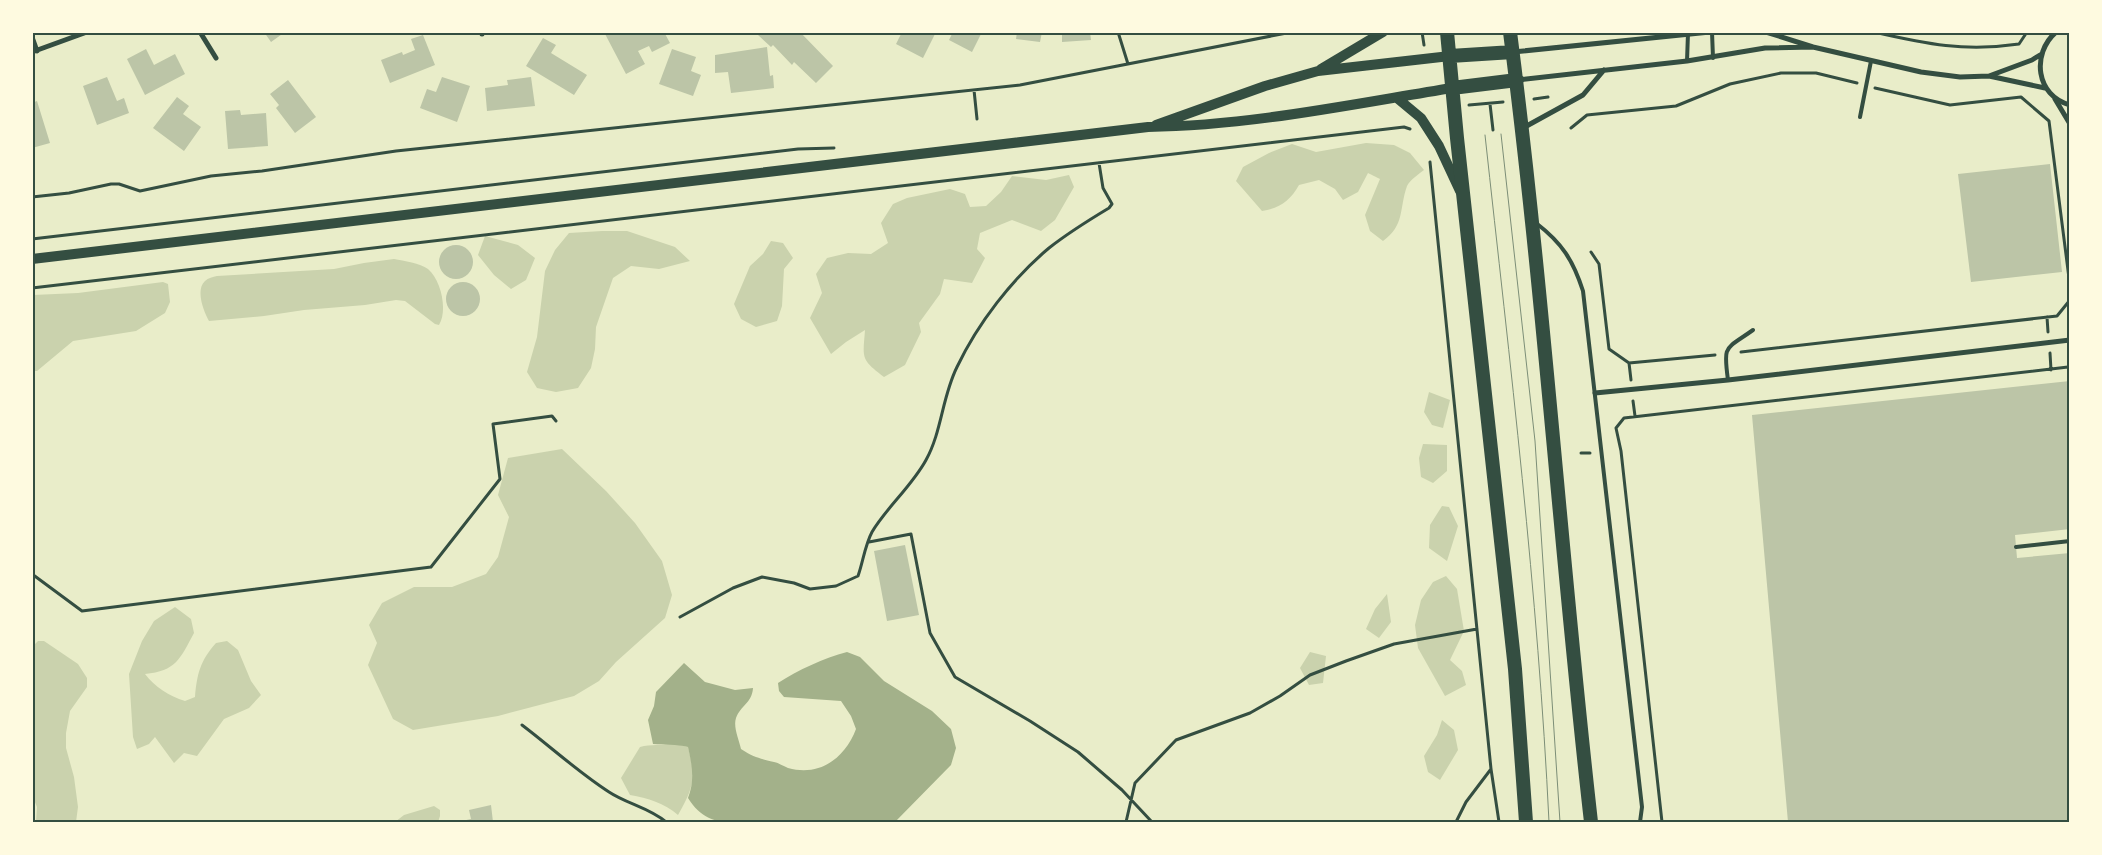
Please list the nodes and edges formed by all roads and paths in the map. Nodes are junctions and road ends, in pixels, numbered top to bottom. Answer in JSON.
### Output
{"nodes":[{"id":1,"x":87,"y":32,"type":"edge"},
{"id":2,"x":200,"y":32,"type":"edge"},
{"id":3,"x":1118,"y":32,"type":"edge"},
{"id":4,"x":1292,"y":32,"type":"edge"},
{"id":5,"x":1383,"y":32,"type":"edge"},
{"id":6,"x":1422,"y":32,"type":"edge"},
{"id":7,"x":1447,"y":32,"type":"edge"},
{"id":8,"x":1510,"y":32,"type":"edge"},
{"id":9,"x":1711,"y":32,"type":"edge"},
{"id":10,"x":1766,"y":32,"type":"edge"},
{"id":11,"x":1874,"y":32,"type":"edge"},
{"id":12,"x":2027,"y":32,"type":"edge"},
{"id":13,"x":2056,"y":32,"type":"edge"},
{"id":14,"x":1688,"y":34,"type":"edge"},
{"id":15,"x":32,"y":37,"type":"edge"},
{"id":16,"x":1813,"y":47,"type":"junction"},
{"id":17,"x":34,"y":51,"type":"edge"},
{"id":18,"x":1513,"y":52,"type":"junction"},
{"id":19,"x":2040,"y":55,"type":"junction"},
{"id":20,"x":1450,"y":56,"type":"junction"},
{"id":21,"x":216,"y":58,"type":"dead end"},
{"id":22,"x":1425,"y":58,"type":"junction"},
{"id":23,"x":1713,"y":58,"type":"junction"},
{"id":24,"x":1688,"y":61,"type":"junction"},
{"id":25,"x":1871,"y":61,"type":"junction"},
{"id":26,"x":1128,"y":64,"type":"junction"},
{"id":27,"x":1604,"y":69,"type":"junction"},
{"id":28,"x":1318,"y":71,"type":"junction"},
{"id":29,"x":1989,"y":76,"type":"junction"},
{"id":30,"x":1516,"y":80,"type":"junction"},
{"id":31,"x":1867,"y":86,"type":"junction"},
{"id":32,"x":1452,"y":88,"type":"junction"},
{"id":33,"x":2045,"y":88,"type":"junction"},
{"id":34,"x":974,"y":90,"type":"junction"},
{"id":35,"x":1548,"y":97,"type":"dead end"},
{"id":36,"x":1398,"y":98,"type":"junction"},
{"id":37,"x":2055,"y":98,"type":"junction"},
{"id":38,"x":1519,"y":100,"type":"junction"},
{"id":39,"x":1490,"y":104,"type":"junction"},
{"id":40,"x":2070,"y":105,"type":"edge"},
{"id":41,"x":1454,"y":106,"type":"junction"},
{"id":42,"x":1860,"y":117,"type":"dead end"},
{"id":43,"x":1421,"y":118,"type":"junction"},
{"id":44,"x":977,"y":119,"type":"dead end"},
{"id":45,"x":2070,"y":124,"type":"edge"},
{"id":46,"x":1148,"y":127,"type":"junction"},
{"id":47,"x":1571,"y":128,"type":"dead end"},
{"id":48,"x":1410,"y":129,"type":"junction"},
{"id":49,"x":1522,"y":129,"type":"junction"},
{"id":50,"x":1493,"y":130,"type":"dead end"},
{"id":51,"x":1415,"y":135,"type":"dead end"},
{"id":52,"x":838,"y":148,"type":"dead end"},
{"id":53,"x":1429,"y":156,"type":"dead end"},
{"id":54,"x":1099,"y":162,"type":"junction"},
{"id":55,"x":32,"y":197,"type":"edge"},
{"id":56,"x":1464,"y":201,"type":"junction"},
{"id":57,"x":1532,"y":220,"type":"junction"},
{"id":58,"x":32,"y":239,"type":"edge"},
{"id":59,"x":1591,"y":252,"type":"dead end"},
{"id":60,"x":32,"y":259,"type":"edge"},
{"id":61,"x":2070,"y":286,"type":"edge"},
{"id":62,"x":32,"y":288,"type":"edge"},
{"id":63,"x":2070,"y":300,"type":"edge"},
{"id":64,"x":1753,"y":330,"type":"dead end"},
{"id":65,"x":2070,"y":340,"type":"edge"},
{"id":66,"x":1724,"y":354,"type":"junction"},
{"id":67,"x":2070,"y":369,"type":"edge"},
{"id":68,"x":1728,"y":380,"type":"junction"},
{"id":69,"x":1595,"y":393,"type":"junction"},
{"id":70,"x":556,"y":421,"type":"dead end"},
{"id":71,"x":2070,"y":541,"type":"edge"},
{"id":72,"x":869,"y":542,"type":"junction"},
{"id":73,"x":2016,"y":547,"type":"dead end"},
{"id":74,"x":32,"y":574,"type":"edge"},
{"id":75,"x":680,"y":617,"type":"dead end"},
{"id":76,"x":1477,"y":629,"type":"junction"},
{"id":77,"x":522,"y":725,"type":"dead end"},
{"id":78,"x":1491,"y":769,"type":"junction"},
{"id":79,"x":1131,"y":800,"type":"junction"},
{"id":80,"x":666,"y":822,"type":"edge"},
{"id":81,"x":1126,"y":822,"type":"edge"},
{"id":82,"x":1152,"y":822,"type":"edge"},
{"id":83,"x":1456,"y":822,"type":"edge"},
{"id":84,"x":1499,"y":822,"type":"edge"},
{"id":85,"x":1526,"y":822,"type":"edge"},
{"id":86,"x":1591,"y":822,"type":"edge"},
{"id":87,"x":1640,"y":822,"type":"edge"},
{"id":88,"x":1662,"y":822,"type":"edge"}],
"edges":[{"from":1,"to":17,"type":"street"},
{"from":2,"to":21,"type":"street"},
{"from":3,"to":26,"type":"path"},
{"from":4,"to":26,"type":"path"},
{"from":5,"to":28,"type":"main road"},
{"from":6,"to":22,"type":"path"},
{"from":7,"to":20,"type":"highway"},
{"from":8,"to":18,"type":"highway"},
{"from":9,"to":14,"type":"street"},
{"from":9,"to":23,"type":"lane"},
{"from":10,"to":16,"type":"street"},
{"from":11,"to":12,"type":"path"},
{"from":13,"to":19,"type":"street"},
{"from":14,"to":18,"type":"street"},
{"from":14,"to":24,"type":"lane"},
{"from":15,"to":17,"type":"street"},
{"from":16,"to":23,"type":"street"},
{"from":16,"to":25,"type":"street"},
{"from":18,"to":20,"type":"highway"},
{"from":18,"to":30,"type":"highway"},
{"from":19,"to":29,"type":"street"},
{"from":19,"to":33,"type":"street"},
{"from":20,"to":22,"type":"main road"},
{"from":20,"to":32,"type":"highway"},
{"from":22,"to":28,"type":"main road"},
{"from":23,"to":24,"type":"street"},
{"from":24,"to":27,"type":"street"},
{"from":25,"to":29,"type":"street"},
{"from":25,"to":31,"type":"lane"},
{"from":26,"to":34,"type":"path"},
{"from":27,"to":30,"type":"street"},
{"from":27,"to":49,"type":"street"},
{"from":28,"to":46,"type":"main road"},
{"from":29,"to":33,"type":"street"},
{"from":30,"to":32,"type":"highway"},
{"from":30,"to":38,"type":"highway"},
{"from":31,"to":42,"type":"lane"},
{"from":31,"to":47,"type":"path"},
{"from":31,"to":61,"type":"path"},
{"from":32,"to":36,"type":"main road"},
{"from":32,"to":41,"type":"highway"},
{"from":33,"to":37,"type":"street"},
{"from":34,"to":44,"type":"path"},
{"from":34,"to":55,"type":"path"},
{"from":35,"to":38,"type":"path"},
{"from":36,"to":43,"type":"main road"},
{"from":36,"to":46,"type":"main road"},
{"from":37,"to":40,"type":"street"},
{"from":37,"to":45,"type":"street"},
{"from":38,"to":39,"type":"path"},
{"from":38,"to":49,"type":"highway"},
{"from":39,"to":41,"type":"path"},
{"from":39,"to":50,"type":"path"},
{"from":41,"to":56,"type":"highway"},
{"from":43,"to":48,"type":"path"},
{"from":43,"to":56,"type":"main road"},
{"from":46,"to":60,"type":"main road"},
{"from":48,"to":51,"type":"path"},
{"from":48,"to":54,"type":"path"},
{"from":49,"to":57,"type":"highway"},
{"from":52,"to":58,"type":"path"},
{"from":53,"to":76,"type":"path"},
{"from":54,"to":62,"type":"path"},
{"from":54,"to":72,"type":"path"},
{"from":56,"to":85,"type":"highway"},
{"from":57,"to":69,"type":"lane"},
{"from":57,"to":86,"type":"highway"},
{"from":59,"to":66,"type":"path"},
{"from":63,"to":66,"type":"path"},
{"from":64,"to":66,"type":"lane"},
{"from":65,"to":68,"type":"street"},
{"from":66,"to":68,"type":"lane"},
{"from":67,"to":88,"type":"path"},
{"from":68,"to":69,"type":"street"},
{"from":69,"to":87,"type":"lane"},
{"from":70,"to":74,"type":"path"},
{"from":71,"to":73,"type":"lane"},
{"from":72,"to":75,"type":"path"},
{"from":72,"to":79,"type":"path"},
{"from":76,"to":78,"type":"path"},
{"from":76,"to":79,"type":"path"},
{"from":77,"to":80,"type":"path"},
{"from":78,"to":83,"type":"path"},
{"from":78,"to":84,"type":"path"},
{"from":79,"to":81,"type":"path"},
{"from":79,"to":82,"type":"path"}]}
